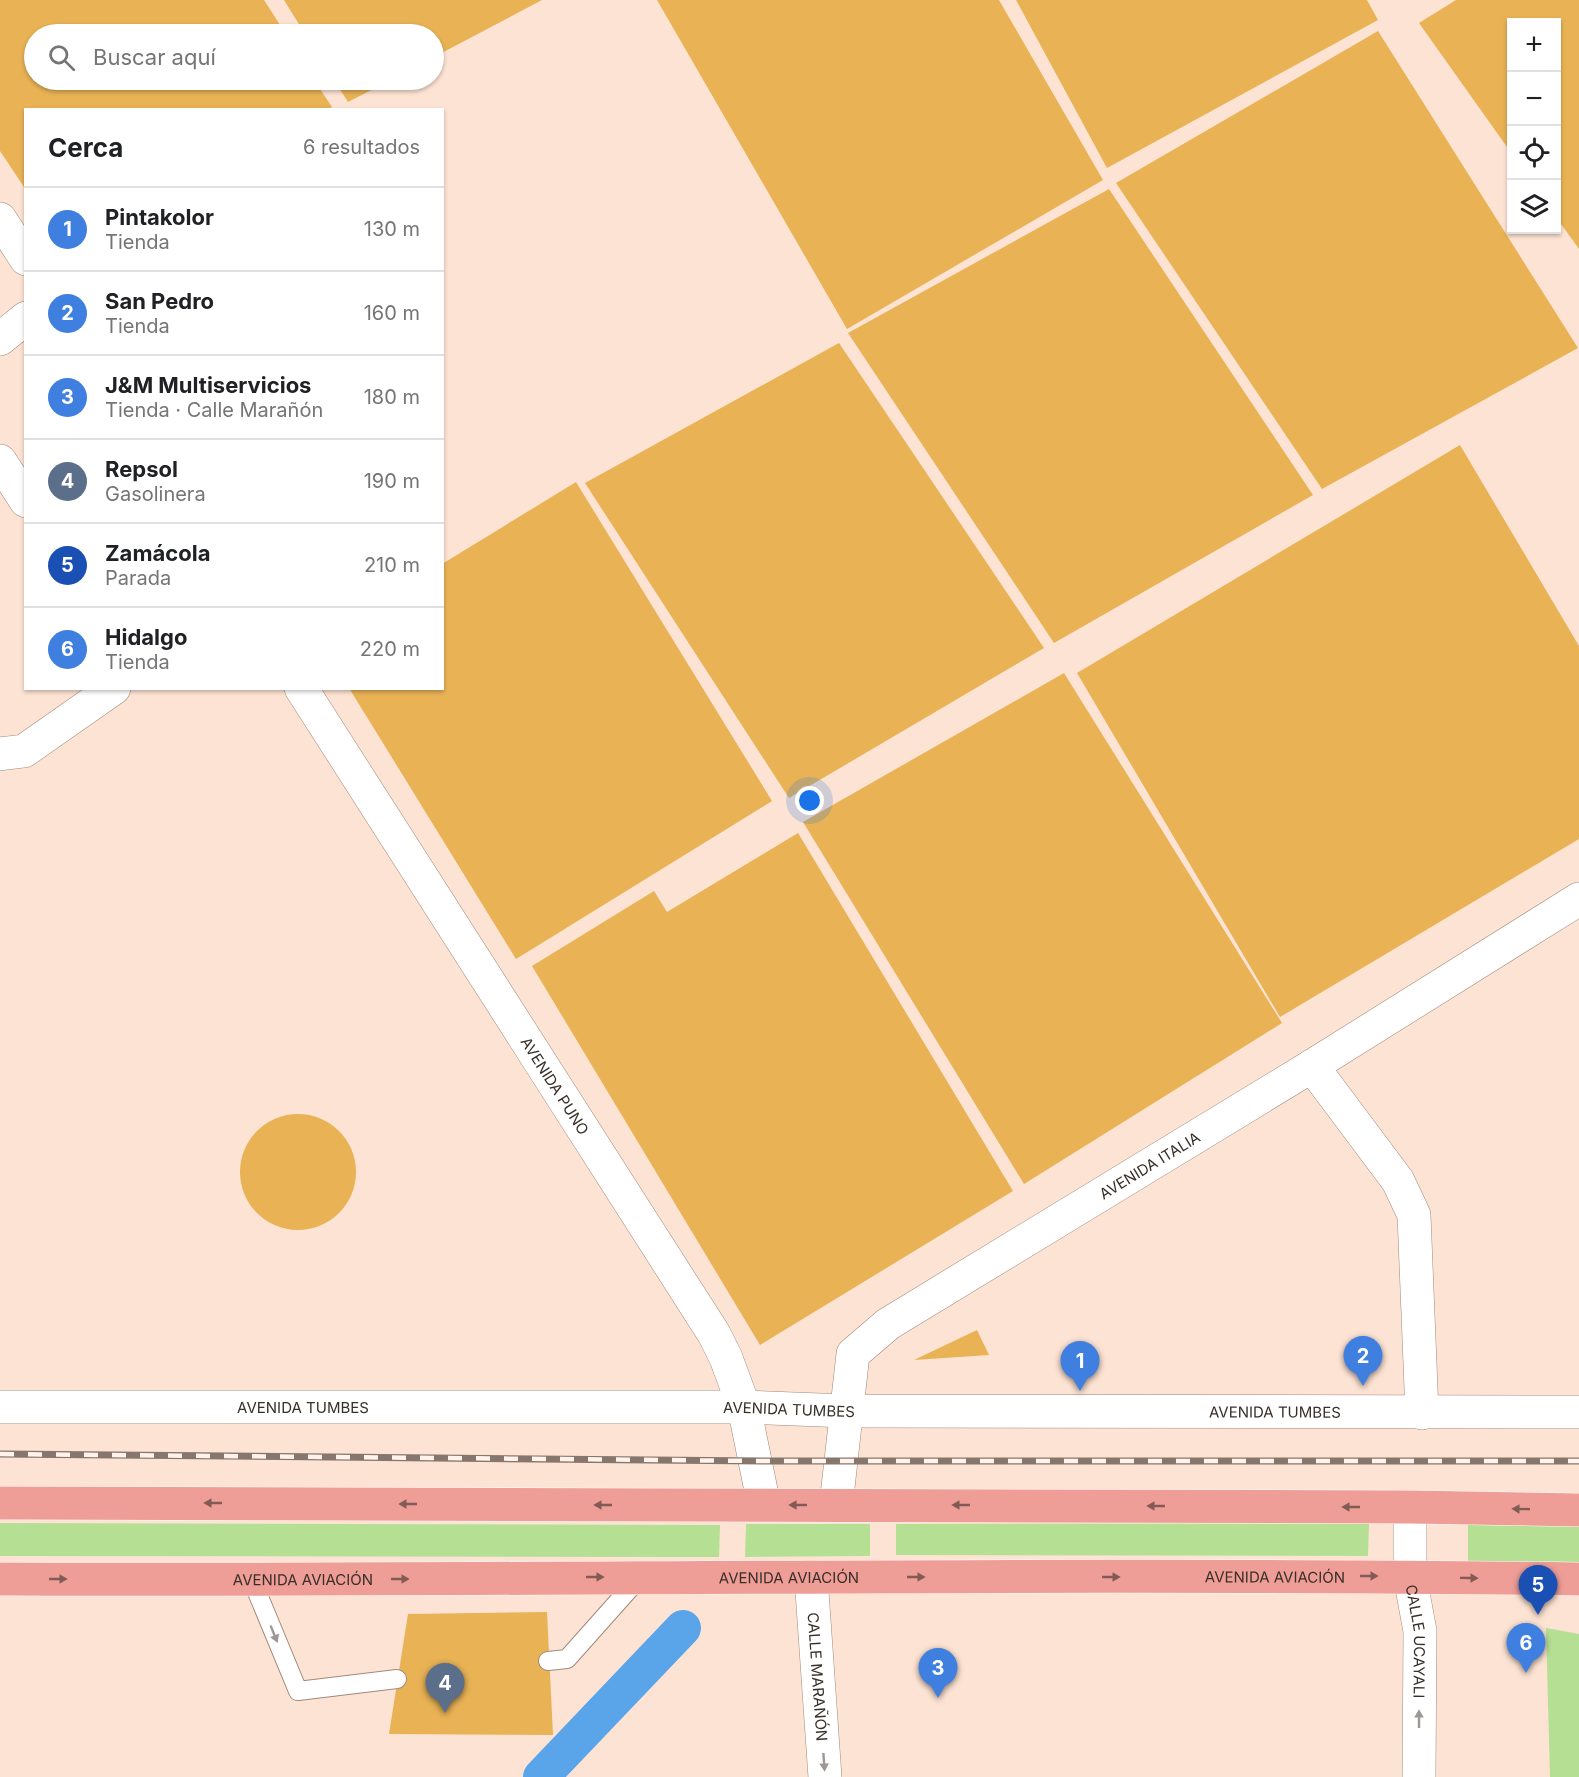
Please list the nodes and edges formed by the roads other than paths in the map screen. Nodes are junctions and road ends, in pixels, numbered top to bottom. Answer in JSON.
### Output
{"nodes":[{"id":1,"x":0,"y":219,"type":"edge"},
{"id":2,"x":24,"y":256,"type":"edge"},
{"id":3,"x":24,"y":320,"type":"edge"},
{"id":4,"x":0,"y":339,"type":"edge"},
{"id":5,"x":0,"y":461,"type":"edge"},
{"id":6,"x":24,"y":498,"type":"edge"},
{"id":7,"x":111,"y":690,"type":"edge"},
{"id":8,"x":302,"y":690,"type":"edge"},
{"id":9,"x":0,"y":754,"type":"edge"},
{"id":10,"x":1579,"y":899,"type":"edge"},
{"id":11,"x":1312,"y":1066,"type":"junction"},
{"id":12,"x":0,"y":1407,"type":"edge"},
{"id":13,"x":744,"y":1407,"type":"junction"},
{"id":14,"x":847,"y":1411,"type":"junction"},
{"id":15,"x":1579,"y":1412,"type":"edge"},
{"id":16,"x":1422,"y":1413,"type":"junction"},
{"id":17,"x":0,"y":1503,"type":"edge"},
{"id":18,"x":836,"y":1504,"type":"junction"},
{"id":19,"x":764,"y":1505,"type":"junction"},
{"id":20,"x":1410,"y":1507,"type":"junction"},
{"id":21,"x":1579,"y":1510,"type":"edge"},
{"id":22,"x":640,"y":1577,"type":"junction"},
{"id":23,"x":811,"y":1577,"type":"junction"},
{"id":24,"x":1410,"y":1577,"type":"junction"},
{"id":25,"x":0,"y":1579,"type":"edge"},
{"id":26,"x":252,"y":1580,"type":"junction"},
{"id":27,"x":1579,"y":1580,"type":"edge"},
{"id":28,"x":548,"y":1661,"type":"dead end"},
{"id":29,"x":397,"y":1679,"type":"dead end"},
{"id":30,"x":825,"y":1777,"type":"edge"},
{"id":31,"x":1419,"y":1777,"type":"edge"}],
"edges":[{"from":1,"to":2,"type":"street"},
{"from":3,"to":4,"type":"street"},
{"from":5,"to":6,"type":"street"},
{"from":7,"to":9,"type":"street"},
{"from":8,"to":13,"type":"street","name":"AVENIDA PUNO"},
{"from":10,"to":11,"type":"street","name":"AVENIDA ITALIA"},
{"from":11,"to":14,"type":"street","name":"AVENIDA ITALIA"},
{"from":11,"to":16,"type":"street"},
{"from":12,"to":13,"type":"street","name":"AVENIDA TUMBES"},
{"from":13,"to":14,"type":"street","name":"AVENIDA TUMBES"},
{"from":13,"to":19,"type":"street","name":"AVENIDA PUNO"},
{"from":14,"to":16,"type":"street","name":"AVENIDA TUMBES"},
{"from":14,"to":18,"type":"street","name":"AVENIDA ITALIA"},
{"from":15,"to":16,"type":"street","name":"AVENIDA TUMBES"},
{"from":19,"to":17,"type":"main road","one_way":true},
{"from":18,"to":19,"type":"main road","one_way":true},
{"from":20,"to":18,"type":"main road","one_way":true},
{"from":21,"to":20,"type":"main road","one_way":true},
{"from":20,"to":24,"type":"street","name":"CALLE UCAYALI"},
{"from":22,"to":23,"type":"main road","name":"AVENIDA AVIACIÓN"},
{"from":26,"to":22,"type":"main road","name":"AVENIDA AVIACIÓN","one_way":true},
{"from":22,"to":28,"type":"lane"},
{"from":23,"to":24,"type":"main road","name":"AVENIDA AVIACIÓN","one_way":true},
{"from":23,"to":30,"type":"street","name":"CALLE MARAÑÓN","one_way":true},
{"from":24,"to":27,"type":"main road","name":"AVENIDA AVIACIÓN","one_way":true},
{"from":31,"to":24,"type":"street","name":"CALLE UCAYALI","one_way":true},
{"from":25,"to":26,"type":"main road","name":"AVENIDA AVIACIÓN","one_way":true},
{"from":26,"to":29,"type":"lane","one_way":true}]}
